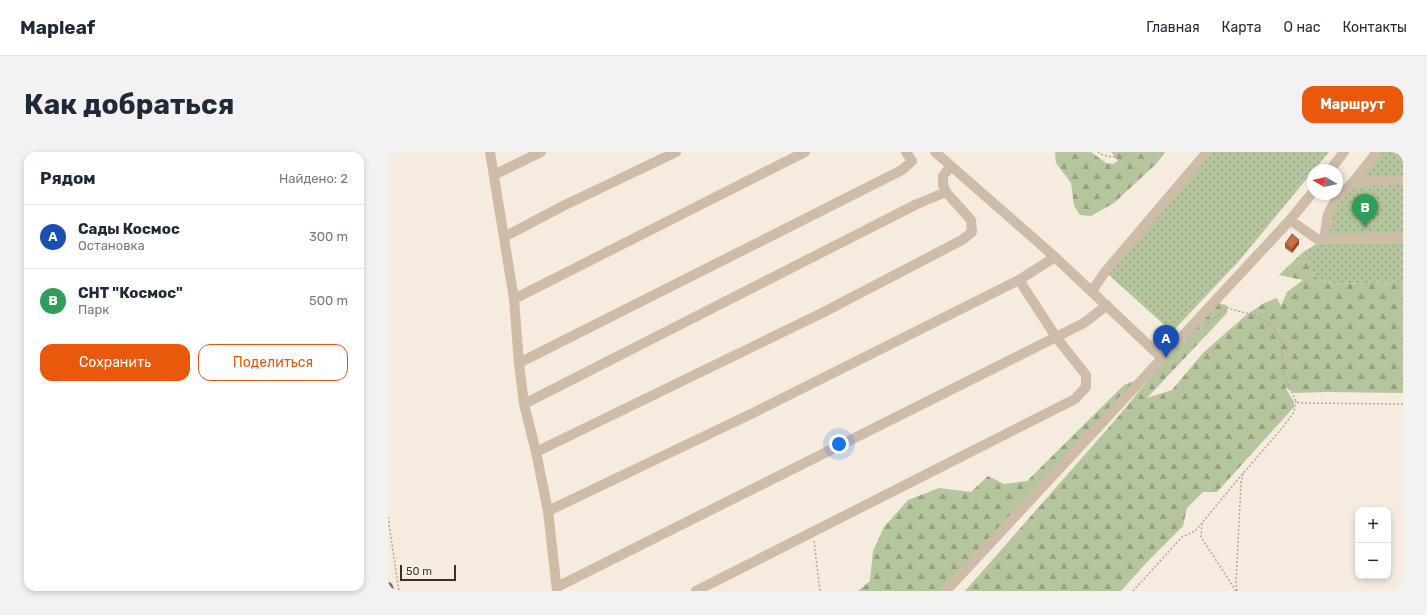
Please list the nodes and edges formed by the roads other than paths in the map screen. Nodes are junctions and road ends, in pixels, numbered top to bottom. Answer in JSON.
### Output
{"nodes":[{"id":1,"x":490,"y":152,"type":"edge"},
{"id":2,"x":541,"y":152,"type":"edge"},
{"id":3,"x":676,"y":152,"type":"edge"},
{"id":4,"x":806,"y":152,"type":"edge"},
{"id":5,"x":906,"y":152,"type":"edge"},
{"id":6,"x":935,"y":152,"type":"edge"},
{"id":7,"x":1207,"y":152,"type":"edge"},
{"id":8,"x":1344,"y":152,"type":"edge"},
{"id":9,"x":1377,"y":152,"type":"edge"},
{"id":10,"x":1335,"y":164,"type":"edge"},
{"id":11,"x":951,"y":166,"type":"junction"},
{"id":12,"x":494,"y":176,"type":"junction"},
{"id":13,"x":1403,"y":180,"type":"edge"},
{"id":14,"x":1353,"y":182,"type":"junction"},
{"id":15,"x":946,"y":192,"type":"junction"},
{"id":16,"x":1307,"y":199,"type":"edge"},
{"id":17,"x":1290,"y":220,"type":"junction"},
{"id":18,"x":504,"y":237,"type":"junction"},
{"id":19,"x":1403,"y":238,"type":"edge"},
{"id":20,"x":1324,"y":240,"type":"junction"},
{"id":21,"x":1055,"y":257,"type":"junction"},
{"id":22,"x":1019,"y":280,"type":"junction"},
{"id":23,"x":1092,"y":291,"type":"junction"},
{"id":24,"x":514,"y":299,"type":"junction"},
{"id":25,"x":1107,"y":305,"type":"junction"},
{"id":26,"x":1056,"y":337,"type":"junction"},
{"id":27,"x":1162,"y":358,"type":"junction"},
{"id":28,"x":519,"y":364,"type":"junction"},
{"id":29,"x":524,"y":404,"type":"junction"},
{"id":30,"x":536,"y":452,"type":"junction"},
{"id":31,"x":548,"y":511,"type":"junction"},
{"id":32,"x":388,"y":587,"type":"edge"},
{"id":33,"x":557,"y":589,"type":"edge"},
{"id":34,"x":389,"y":591,"type":"edge"},
{"id":35,"x":696,"y":591,"type":"edge"},
{"id":36,"x":946,"y":591,"type":"edge"}],
"edges":[{"from":1,"to":12,"type":"street"},
{"from":2,"to":12,"type":"street"},
{"from":3,"to":18,"type":"street"},
{"from":4,"to":24,"type":"street"},
{"from":5,"to":28,"type":"street"},
{"from":6,"to":11,"type":"street"},
{"from":7,"to":23,"type":"street"},
{"from":8,"to":10,"type":"street"},
{"from":9,"to":14,"type":"street"},
{"from":11,"to":15,"type":"street"},
{"from":11,"to":21,"type":"street"},
{"from":12,"to":18,"type":"street"},
{"from":13,"to":14,"type":"street"},
{"from":14,"to":20,"type":"street"},
{"from":15,"to":29,"type":"street"},
{"from":15,"to":30,"type":"street"},
{"from":16,"to":17,"type":"street"},
{"from":17,"to":20,"type":"street"},
{"from":17,"to":27,"type":"street"},
{"from":18,"to":24,"type":"street"},
{"from":19,"to":20,"type":"street"},
{"from":21,"to":22,"type":"street"},
{"from":21,"to":23,"type":"street"},
{"from":22,"to":26,"type":"street"},
{"from":22,"to":31,"type":"street"},
{"from":23,"to":25,"type":"street"},
{"from":24,"to":28,"type":"street"},
{"from":25,"to":26,"type":"street"},
{"from":25,"to":27,"type":"street"},
{"from":26,"to":33,"type":"street"},
{"from":26,"to":35,"type":"street"},
{"from":27,"to":36,"type":"street"},
{"from":28,"to":29,"type":"street"},
{"from":29,"to":30,"type":"street"},
{"from":30,"to":31,"type":"street"},
{"from":31,"to":33,"type":"street"},
{"from":32,"to":34,"type":"main road"}]}
